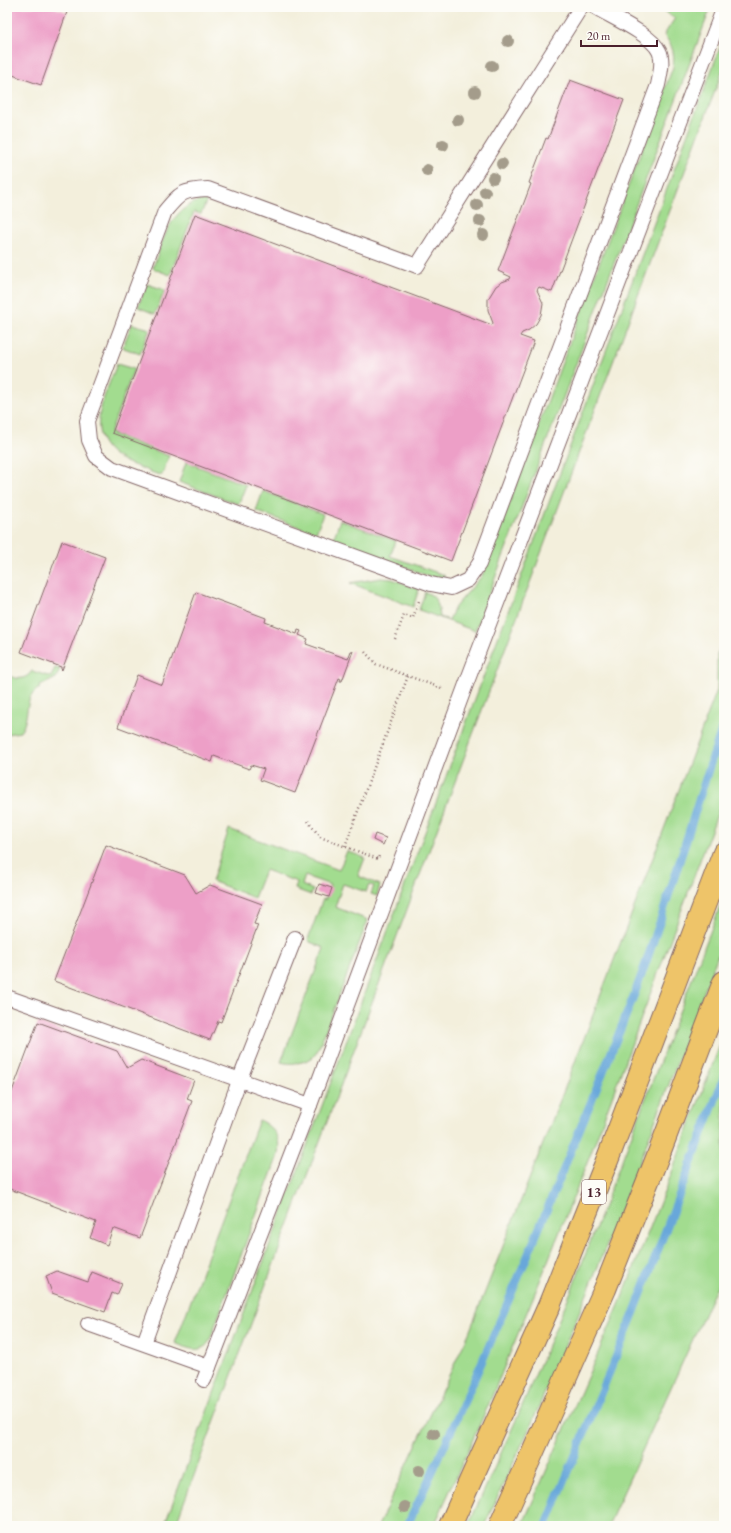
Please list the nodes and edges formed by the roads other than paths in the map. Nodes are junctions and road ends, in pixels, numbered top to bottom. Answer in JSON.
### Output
{"nodes":[{"id":1,"x":581,"y":7,"type":"edge"},
{"id":2,"x":595,"y":7,"type":"edge"},
{"id":3,"x":724,"y":7,"type":"edge"},
{"id":4,"x":724,"y":853,"type":"edge"},
{"id":5,"x":295,"y":938,"type":"dead end"},
{"id":6,"x":724,"y":982,"type":"edge"},
{"id":7,"x":7,"y":997,"type":"edge"},
{"id":8,"x":239,"y":1081,"type":"junction"},
{"id":9,"x":310,"y":1105,"type":"junction"},
{"id":10,"x":88,"y":1324,"type":"dead end"},
{"id":11,"x":144,"y":1343,"type":"junction"},
{"id":12,"x":450,"y":1526,"type":"edge"},
{"id":13,"x":500,"y":1526,"type":"edge"}],
"edges":[{"from":1,"to":2,"type":"lane"},
{"from":3,"to":9,"type":"lane"},
{"from":4,"to":12,"type":"main road","number":"13"},
{"from":5,"to":8,"type":"lane"},
{"from":6,"to":13,"type":"main road"},
{"from":7,"to":8,"type":"lane"},
{"from":8,"to":9,"type":"lane"},
{"from":8,"to":11,"type":"lane"},
{"from":9,"to":11,"type":"lane"},
{"from":10,"to":11,"type":"lane"}]}
